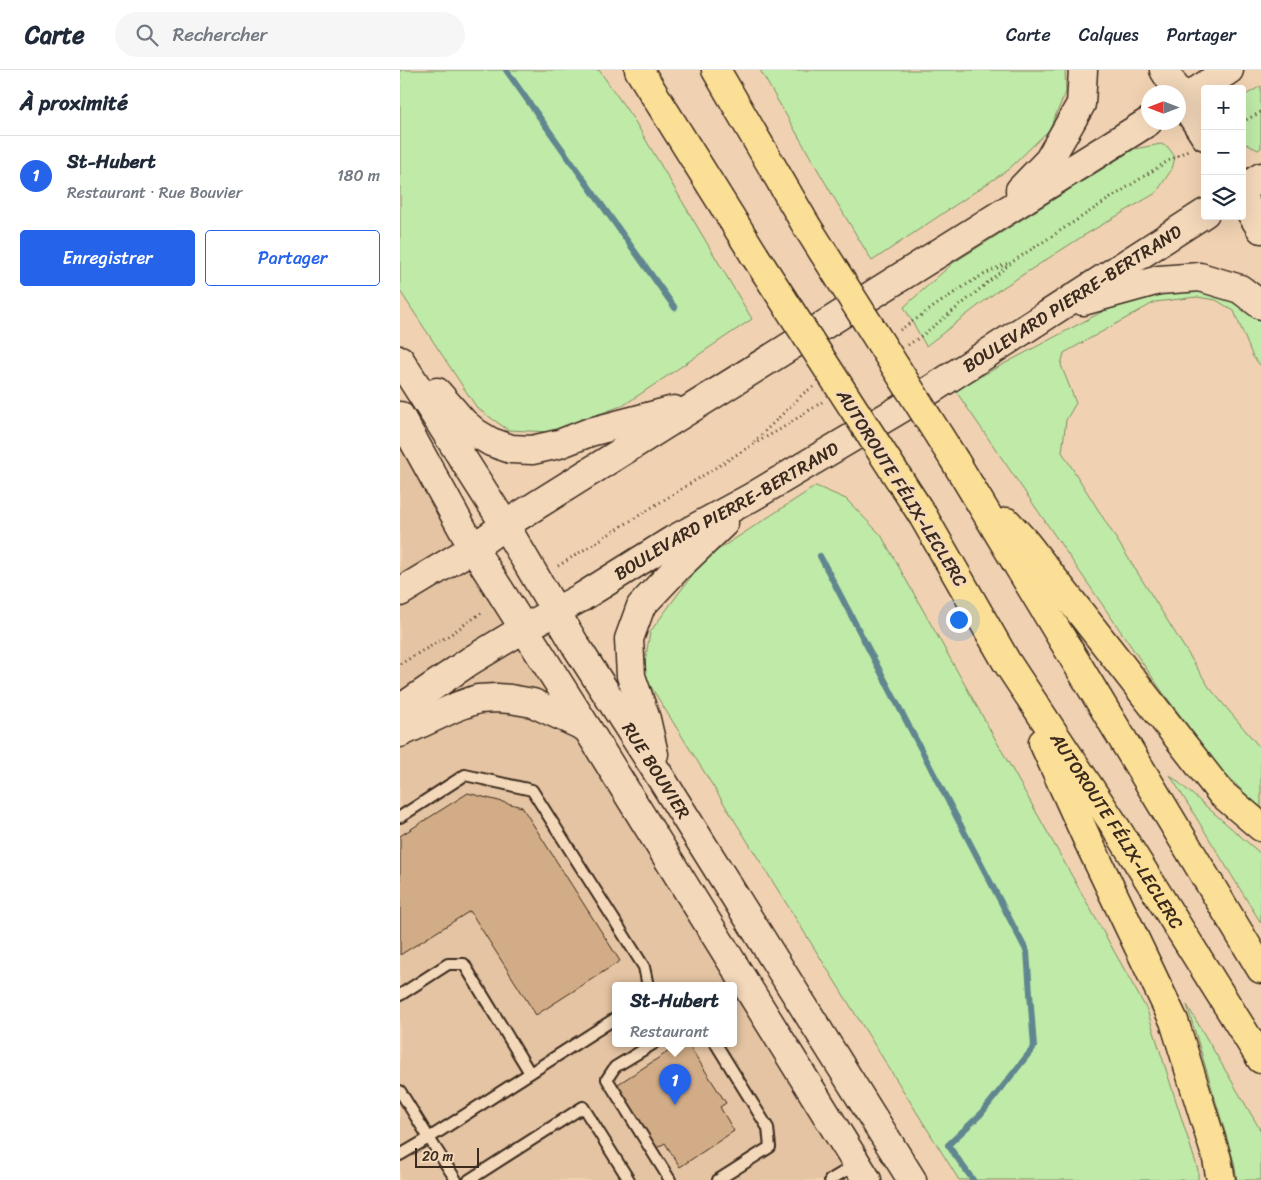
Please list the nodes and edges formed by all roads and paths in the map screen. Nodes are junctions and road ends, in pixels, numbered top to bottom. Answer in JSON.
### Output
{"nodes":[{"id":1,"x":639,"y":70,"type":"edge"},
{"id":2,"x":716,"y":70,"type":"edge"},
{"id":3,"x":1083,"y":70,"type":"edge"},
{"id":4,"x":1164,"y":70,"type":"edge"},
{"id":5,"x":1229,"y":70,"type":"edge"},
{"id":6,"x":1172,"y":85,"type":"edge"},
{"id":7,"x":1186,"y":93,"type":"edge"},
{"id":8,"x":1186,"y":108,"type":"edge"},
{"id":9,"x":1261,"y":112,"type":"edge"},
{"id":10,"x":1246,"y":120,"type":"edge"},
{"id":11,"x":1141,"y":126,"type":"edge"},
{"id":12,"x":1201,"y":130,"type":"edge"},
{"id":13,"x":1176,"y":157,"type":"dead end"},
{"id":14,"x":1261,"y":177,"type":"edge"},
{"id":15,"x":1246,"y":186,"type":"edge"},
{"id":16,"x":1246,"y":205,"type":"edge"},
{"id":17,"x":1201,"y":217,"type":"edge"},
{"id":18,"x":990,"y":221,"type":"junction"},
{"id":19,"x":1261,"y":229,"type":"edge"},
{"id":20,"x":1012,"y":262,"type":"dead end"},
{"id":21,"x":1261,"y":305,"type":"edge"},
{"id":22,"x":1058,"y":308,"type":"junction"},
{"id":23,"x":400,"y":349,"type":"edge"},
{"id":24,"x":400,"y":360,"type":"edge"},
{"id":25,"x":700,"y":403,"type":"junction"},
{"id":26,"x":400,"y":416,"type":"edge"},
{"id":27,"x":752,"y":445,"type":"dead end"},
{"id":28,"x":961,"y":470,"type":"junction"},
{"id":29,"x":752,"y":496,"type":"junction"},
{"id":30,"x":506,"y":525,"type":"junction"},
{"id":31,"x":473,"y":548,"type":"junction"},
{"id":32,"x":554,"y":568,"type":"dead end"},
{"id":33,"x":400,"y":592,"type":"edge"},
{"id":34,"x":486,"y":610,"type":"dead end"},
{"id":35,"x":556,"y":612,"type":"junction"},
{"id":36,"x":523,"y":629,"type":"junction"},
{"id":37,"x":1006,"y":660,"type":"junction"},
{"id":38,"x":400,"y":664,"type":"edge"},
{"id":39,"x":400,"y":709,"type":"edge"},
{"id":40,"x":587,"y":728,"type":"junction"},
{"id":41,"x":400,"y":733,"type":"edge"},
{"id":42,"x":659,"y":775,"type":"junction"},
{"id":43,"x":400,"y":817,"type":"edge"},
{"id":44,"x":1261,"y":827,"type":"edge"},
{"id":45,"x":1261,"y":969,"type":"edge"},
{"id":46,"x":647,"y":982,"type":"edge"},
{"id":47,"x":400,"y":995,"type":"edge"},
{"id":48,"x":612,"y":1021,"type":"edge"},
{"id":49,"x":648,"y":1047,"type":"edge"},
{"id":50,"x":718,"y":1047,"type":"edge"},
{"id":51,"x":1261,"y":1059,"type":"edge"},
{"id":52,"x":530,"y":1073,"type":"junction"},
{"id":53,"x":400,"y":1091,"type":"edge"},
{"id":54,"x":429,"y":1138,"type":"junction"},
{"id":55,"x":400,"y":1155,"type":"edge"},
{"id":56,"x":862,"y":1172,"type":"edge"},
{"id":57,"x":456,"y":1180,"type":"edge"},
{"id":58,"x":469,"y":1180,"type":"edge"},
{"id":59,"x":629,"y":1180,"type":"edge"},
{"id":60,"x":670,"y":1180,"type":"edge"},
{"id":61,"x":718,"y":1180,"type":"edge"},
{"id":62,"x":830,"y":1180,"type":"edge"},
{"id":63,"x":912,"y":1180,"type":"edge"},
{"id":64,"x":1221,"y":1180,"type":"edge"}],
"edges":[{"from":1,"to":37,"type":"highway","name":"AUTOROUTE FÉLIX-LECLERC","bridge":true},
{"from":2,"to":28,"type":"highway","bridge":true},
{"from":3,"to":18,"type":"main road"},
{"from":4,"to":6,"type":"main road"},
{"from":5,"to":7,"type":"main road"},
{"from":8,"to":12,"type":"main road"},
{"from":9,"to":10,"type":"path"},
{"from":11,"to":18,"type":"main road"},
{"from":13,"to":20,"type":"path"},
{"from":14,"to":15,"type":"main road"},
{"from":16,"to":19,"type":"main road"},
{"from":17,"to":22,"type":"main road","name":"BOULEVARD PIERRE-BERTRAND"},
{"from":18,"to":25,"type":"main road"},
{"from":21,"to":22,"type":"main road"},
{"from":22,"to":29,"type":"main road","name":"BOULEVARD PIERRE-BERTRAND"},
{"from":23,"to":25,"type":"main road"},
{"from":24,"to":30,"type":"main road","name":"RUE BOUVIER"},
{"from":25,"to":30,"type":"main road"},
{"from":26,"to":31,"type":"main road","name":"RUE BOUVIER"},
{"from":27,"to":32,"type":"path"},
{"from":28,"to":44,"type":"highway"},
{"from":28,"to":45,"type":"highway"},
{"from":29,"to":35,"type":"main road","name":"BOULEVARD PIERRE-BERTRAND"},
{"from":29,"to":42,"type":"main road"},
{"from":30,"to":31,"type":"main road"},
{"from":30,"to":35,"type":"main road","name":"RUE BOUVIER"},
{"from":31,"to":33,"type":"main road"},
{"from":31,"to":36,"type":"main road","name":"RUE BOUVIER"},
{"from":34,"to":38,"type":"path"},
{"from":35,"to":36,"type":"main road","name":"BOULEVARD PIERRE-BERTRAND"},
{"from":35,"to":42,"type":"main road","name":"RUE BOUVIER"},
{"from":36,"to":39,"type":"main road","name":"BOULEVARD PIERRE-BERTRAND"},
{"from":36,"to":40,"type":"main road","name":"RUE BOUVIER"},
{"from":37,"to":51,"type":"highway","name":"AUTOROUTE FÉLIX-LECLERC"},
{"from":37,"to":64,"type":"highway"},
{"from":40,"to":41,"type":"main road"},
{"from":40,"to":56,"type":"main road","name":"RUE BOUVIER"},
{"from":42,"to":63,"type":"main road","name":"RUE BOUVIER"},
{"from":43,"to":46,"type":"lane"},
{"from":47,"to":52,"type":"lane"},
{"from":48,"to":52,"type":"lane"},
{"from":49,"to":60,"type":"lane"},
{"from":50,"to":61,"type":"lane"},
{"from":52,"to":54,"type":"lane"},
{"from":53,"to":54,"type":"lane"},
{"from":54,"to":55,"type":"lane"},
{"from":54,"to":57,"type":"lane"},
{"from":56,"to":62,"type":"lane"},
{"from":58,"to":59,"type":"lane"}]}
